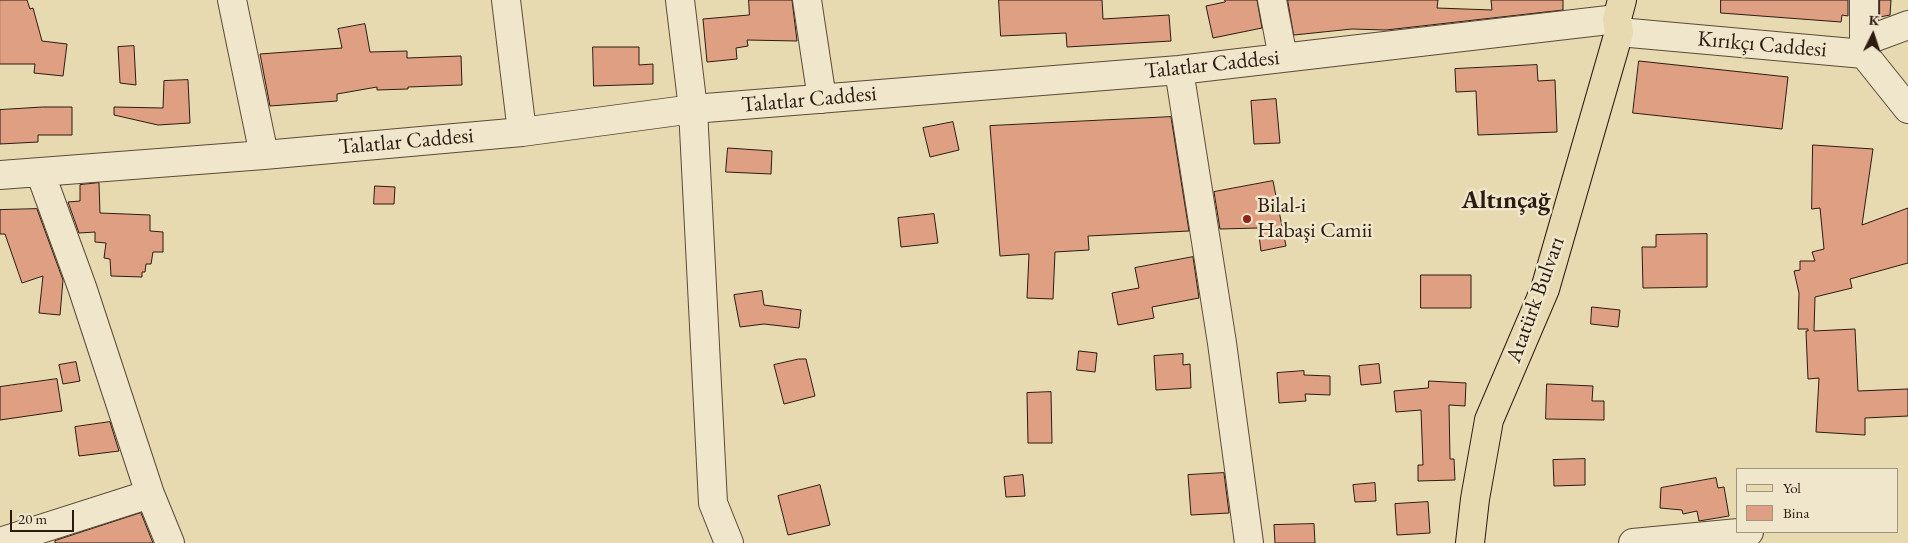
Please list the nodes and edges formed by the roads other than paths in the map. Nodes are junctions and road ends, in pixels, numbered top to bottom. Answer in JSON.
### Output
{"nodes":[{"id":1,"x":232,"y":0,"type":"edge"},
{"id":2,"x":506,"y":0,"type":"edge"},
{"id":3,"x":680,"y":0,"type":"edge"},
{"id":4,"x":807,"y":0,"type":"edge"},
{"id":5,"x":1272,"y":0,"type":"edge"},
{"id":6,"x":1864,"y":0,"type":"edge"},
{"id":7,"x":1619,"y":17,"type":"edge"},
{"id":8,"x":1908,"y":25,"type":"edge"},
{"id":9,"x":1864,"y":47,"type":"junction"},
{"id":10,"x":1283,"y":58,"type":"junction"},
{"id":11,"x":1179,"y":70,"type":"junction"},
{"id":12,"x":822,"y":99,"type":"junction"},
{"id":13,"x":693,"y":109,"type":"junction"},
{"id":14,"x":1908,"y":109,"type":"edge"},
{"id":15,"x":522,"y":132,"type":"junction"},
{"id":16,"x":264,"y":155,"type":"junction"},
{"id":17,"x":40,"y":172,"type":"junction"},
{"id":18,"x":0,"y":175,"type":"edge"},
{"id":19,"x":150,"y":494,"type":"junction"},
{"id":20,"x":1739,"y":533,"type":"edge"},
{"id":21,"x":0,"y":542,"type":"edge"},
{"id":22,"x":170,"y":543,"type":"edge"},
{"id":23,"x":729,"y":543,"type":"edge"},
{"id":24,"x":1249,"y":543,"type":"edge"},
{"id":25,"x":1470,"y":543,"type":"edge"},
{"id":26,"x":1634,"y":543,"type":"edge"}],
"edges":[{"from":1,"to":16,"type":"street"},
{"from":2,"to":15,"type":"street"},
{"from":3,"to":13,"type":"street"},
{"from":4,"to":12,"type":"street"},
{"from":5,"to":10,"type":"street"},
{"from":6,"to":9,"type":"street"},
{"from":7,"to":9,"type":"street","name":"Kırıkçı Caddesi"},
{"from":7,"to":10,"type":"street","name":"Talatlar Caddesi"},
{"from":7,"to":25,"type":"main road","name":"Atatürk Bulvarı"},
{"from":8,"to":9,"type":"street"},
{"from":9,"to":14,"type":"street"},
{"from":10,"to":11,"type":"street","name":"Talatlar Caddesi"},
{"from":11,"to":12,"type":"street","name":"Talatlar Caddesi"},
{"from":11,"to":24,"type":"street"},
{"from":12,"to":13,"type":"street","name":"Talatlar Caddesi"},
{"from":13,"to":15,"type":"street","name":"Talatlar Caddesi"},
{"from":13,"to":23,"type":"street"},
{"from":15,"to":16,"type":"street","name":"Talatlar Caddesi"},
{"from":16,"to":17,"type":"street","name":"Talatlar Caddesi"},
{"from":17,"to":18,"type":"street","name":"Talatlar Caddesi"},
{"from":17,"to":19,"type":"street"},
{"from":19,"to":21,"type":"street"},
{"from":19,"to":22,"type":"street"},
{"from":20,"to":26,"type":"street"}]}
